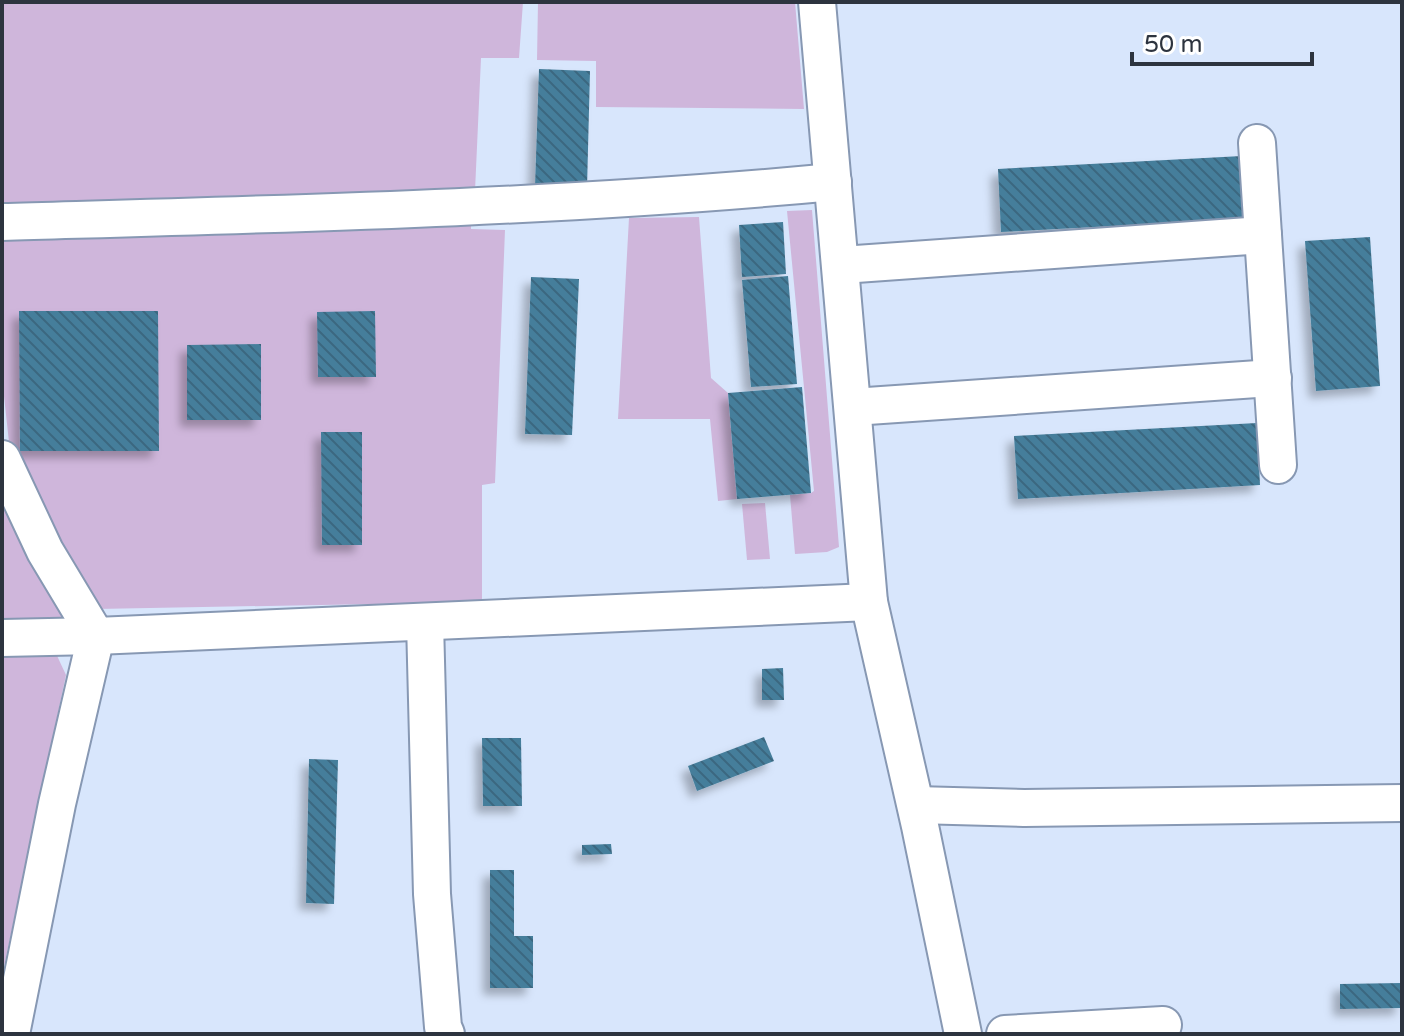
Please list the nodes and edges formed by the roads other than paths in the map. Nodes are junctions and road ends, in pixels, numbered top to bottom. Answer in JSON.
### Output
{"nodes":[{"id":1,"x":817,"y":2,"type":"edge"},
{"id":2,"x":1257,"y":143,"type":"dead end"},
{"id":3,"x":833,"y":182,"type":"junction"},
{"id":4,"x":2,"y":222,"type":"edge"},
{"id":5,"x":1263,"y":235,"type":"junction"},
{"id":6,"x":842,"y":265,"type":"junction"},
{"id":7,"x":1273,"y":378,"type":"junction"},
{"id":8,"x":853,"y":407,"type":"junction"},
{"id":9,"x":2,"y":459,"type":"edge"},
{"id":10,"x":1278,"y":465,"type":"dead end"},
{"id":11,"x":869,"y":602,"type":"junction"},
{"id":12,"x":425,"y":622,"type":"junction"},
{"id":13,"x":96,"y":636,"type":"junction"},
{"id":14,"x":2,"y":638,"type":"edge"},
{"id":15,"x":1402,"y":803,"type":"edge"},
{"id":16,"x":916,"y":805,"type":"junction"},
{"id":17,"x":1163,"y":1025,"type":"dead end"},
{"id":18,"x":11,"y":1034,"type":"edge"},
{"id":19,"x":446,"y":1034,"type":"edge"},
{"id":20,"x":963,"y":1034,"type":"edge"},
{"id":21,"x":1005,"y":1034,"type":"edge"}],
"edges":[{"from":1,"to":3,"type":"lane"},
{"from":2,"to":5,"type":"lane"},
{"from":3,"to":4,"type":"lane"},
{"from":3,"to":6,"type":"lane"},
{"from":5,"to":6,"type":"lane"},
{"from":5,"to":7,"type":"lane"},
{"from":6,"to":8,"type":"lane"},
{"from":7,"to":8,"type":"lane"},
{"from":7,"to":10,"type":"lane"},
{"from":8,"to":11,"type":"lane"},
{"from":9,"to":13,"type":"lane"},
{"from":11,"to":12,"type":"lane"},
{"from":11,"to":16,"type":"lane"},
{"from":12,"to":13,"type":"lane"},
{"from":12,"to":19,"type":"lane"},
{"from":13,"to":14,"type":"lane"},
{"from":13,"to":18,"type":"lane"},
{"from":15,"to":16,"type":"lane"},
{"from":16,"to":20,"type":"lane"},
{"from":17,"to":21,"type":"lane"}]}
